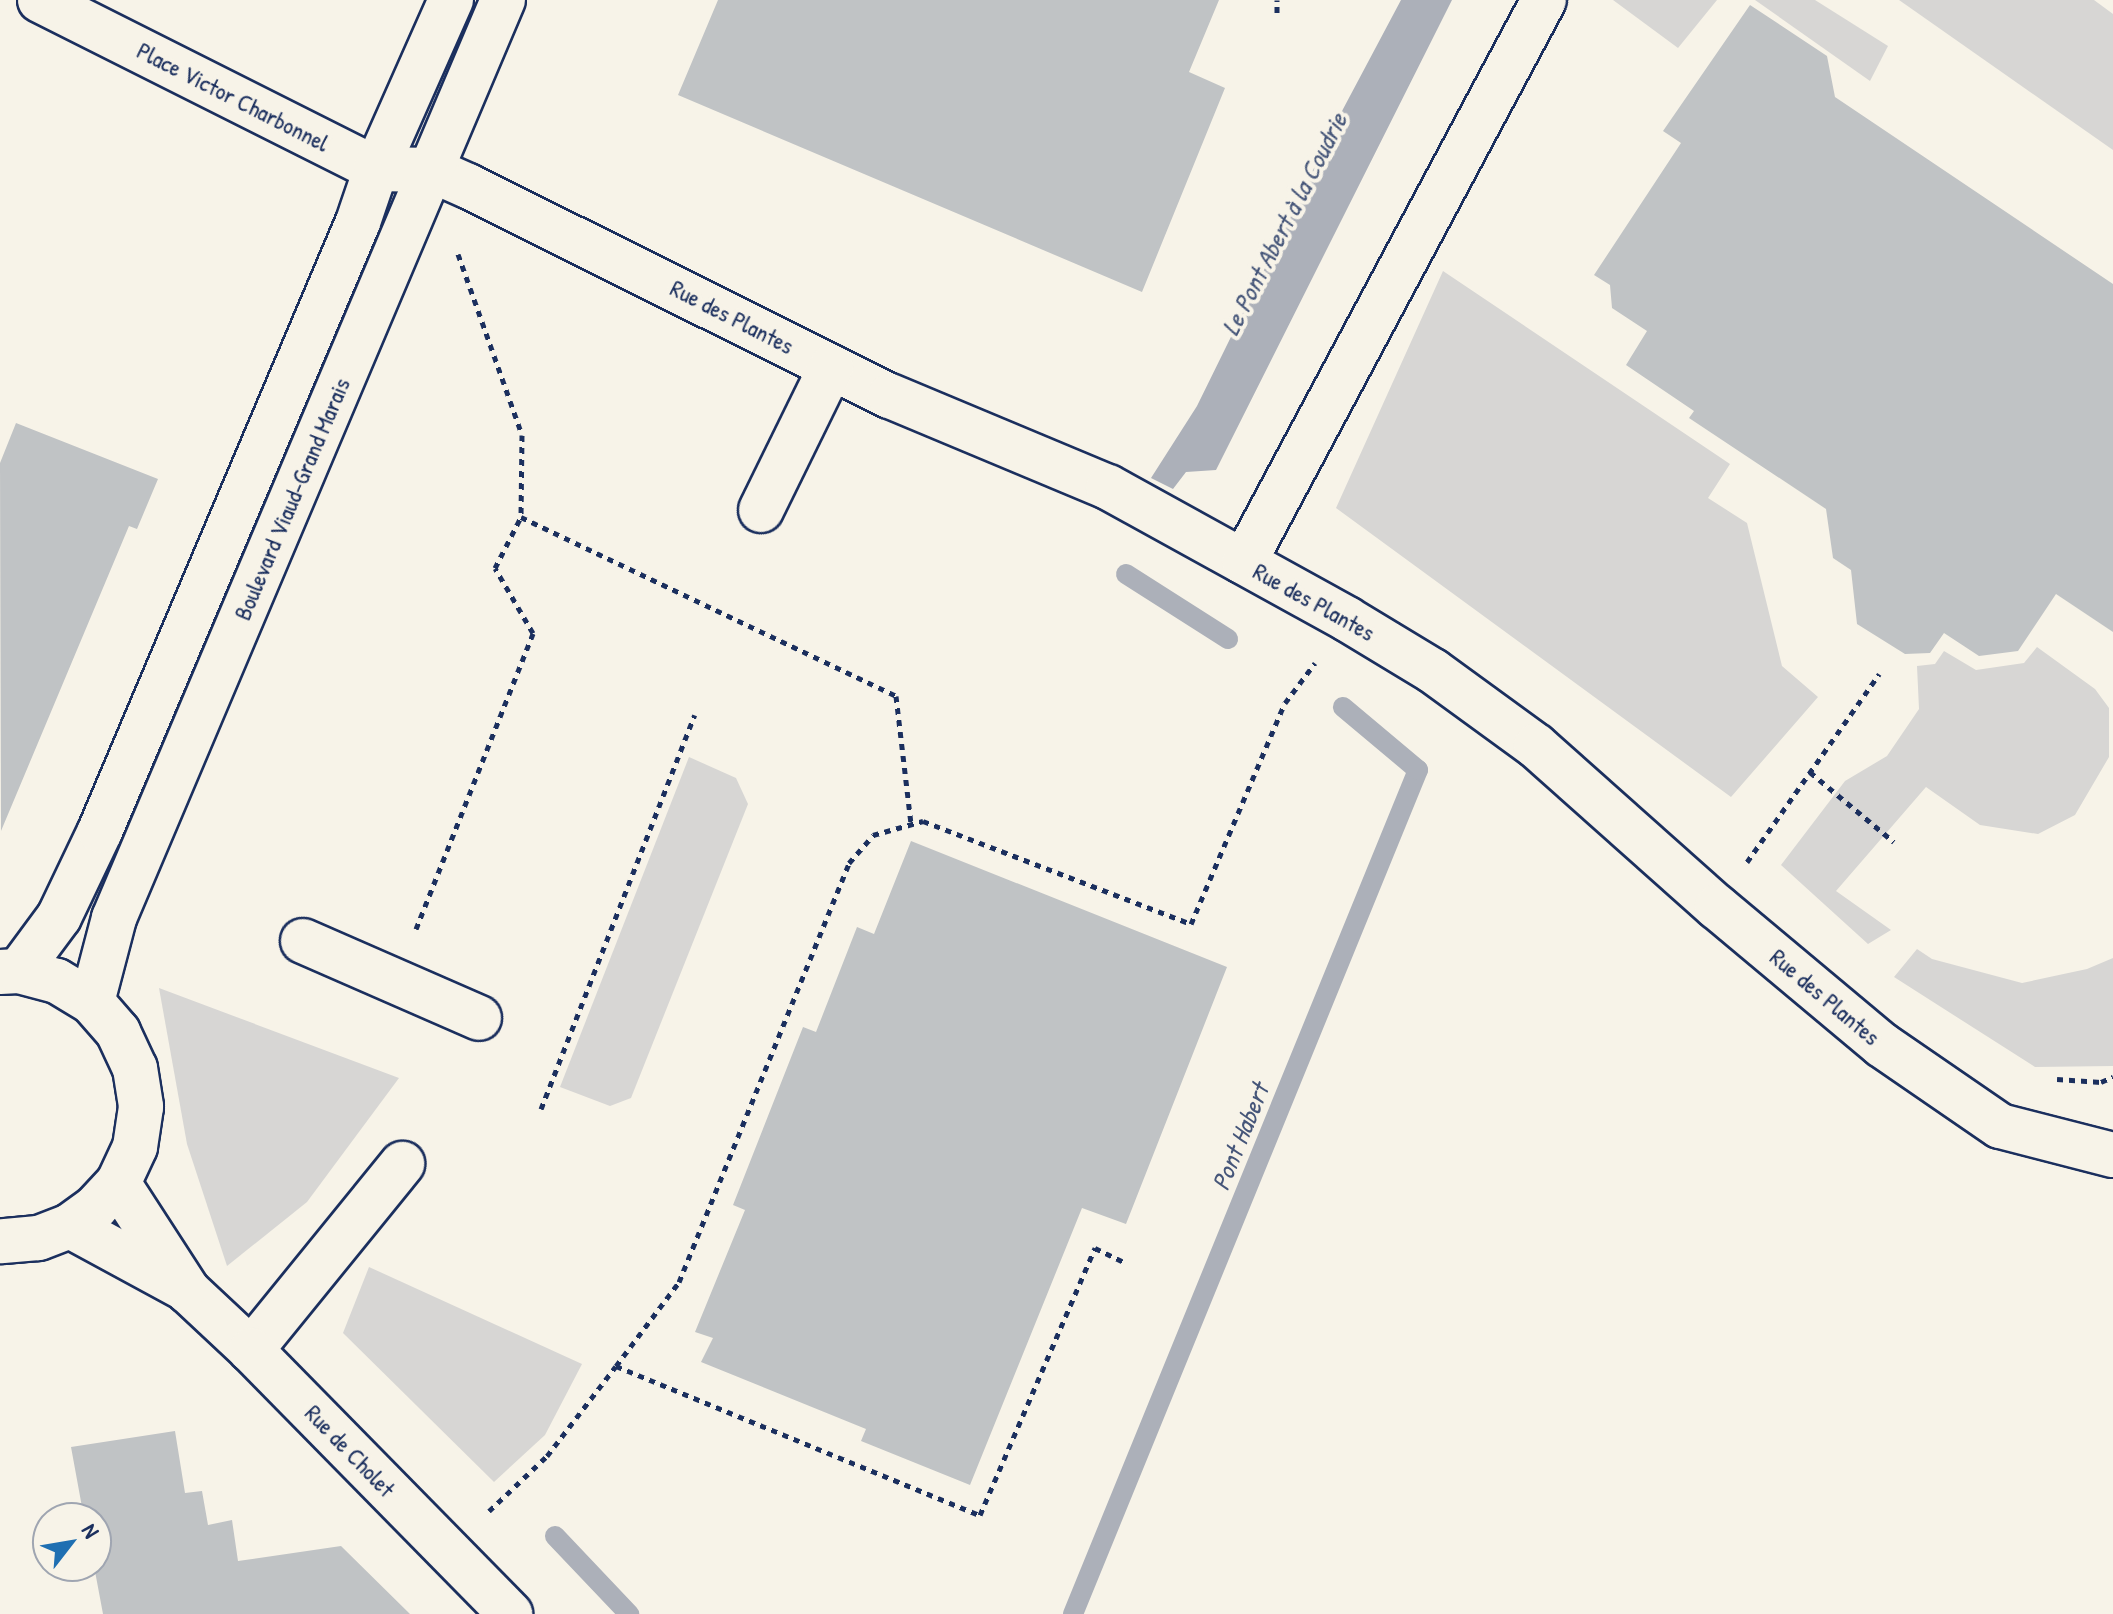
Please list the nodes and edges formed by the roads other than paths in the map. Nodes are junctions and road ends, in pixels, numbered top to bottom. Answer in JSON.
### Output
{"nodes":[{"id":1,"x":40,"y":0,"type":"edge"},
{"id":2,"x":451,"y":0,"type":"edge"},
{"id":3,"x":503,"y":0,"type":"edge"},
{"id":4,"x":1544,"y":0,"type":"edge"},
{"id":5,"x":376,"y":169,"type":"junction"},
{"id":6,"x":432,"y":170,"type":"junction"},
{"id":7,"x":831,"y":367,"type":"junction"},
{"id":8,"x":761,"y":510,"type":"dead end"},
{"id":9,"x":1244,"y":562,"type":"junction"},
{"id":10,"x":303,"y":941,"type":"dead end"},
{"id":11,"x":9,"y":972,"type":"edge"},
{"id":12,"x":92,"y":1002,"type":"junction"},
{"id":13,"x":479,"y":1018,"type":"dead end"},
{"id":14,"x":2113,"y":1155,"type":"edge"},
{"id":15,"x":402,"y":1164,"type":"dead end"},
{"id":16,"x":118,"y":1183,"type":"junction"},
{"id":17,"x":70,"y":1226,"type":"junction"},
{"id":18,"x":1,"y":1244,"type":"edge"},
{"id":19,"x":188,"y":1291,"type":"junction"},
{"id":20,"x":251,"y":1350,"type":"junction"},
{"id":21,"x":510,"y":1614,"type":"edge"}],
"edges":[{"from":1,"to":5,"type":"main road","name":"Place Victor Charbonnel"},
{"from":2,"to":5,"type":"main road","name":"Boulevard Viaud-Grand Marais"},
{"from":3,"to":6,"type":"main road","name":"Boulevard Viaud-Grand Marais"},
{"from":4,"to":9,"type":"main road"},
{"from":5,"to":6,"type":"main road","name":"Place Victor Charbonnel"},
{"from":5,"to":11,"type":"main road","name":"Boulevard Viaud-Grand Marais"},
{"from":6,"to":7,"type":"main road","name":"Rue des Plantes"},
{"from":6,"to":12,"type":"main road","name":"Boulevard Viaud-Grand Marais"},
{"from":7,"to":8,"type":"main road"},
{"from":7,"to":9,"type":"main road","name":"Rue des Plantes"},
{"from":9,"to":14,"type":"main road","name":"Rue des Plantes"},
{"from":10,"to":13,"type":"main road"},
{"from":11,"to":12,"type":"main road"},
{"from":12,"to":16,"type":"main road"},
{"from":15,"to":20,"type":"main road"},
{"from":16,"to":17,"type":"main road"},
{"from":16,"to":19,"type":"main road","name":"Rue de Cholet"},
{"from":17,"to":18,"type":"main road"},
{"from":17,"to":19,"type":"main road","name":"Rue de Cholet"},
{"from":19,"to":20,"type":"main road","name":"Rue de Cholet"},
{"from":20,"to":21,"type":"main road","name":"Rue de Cholet"}]}
